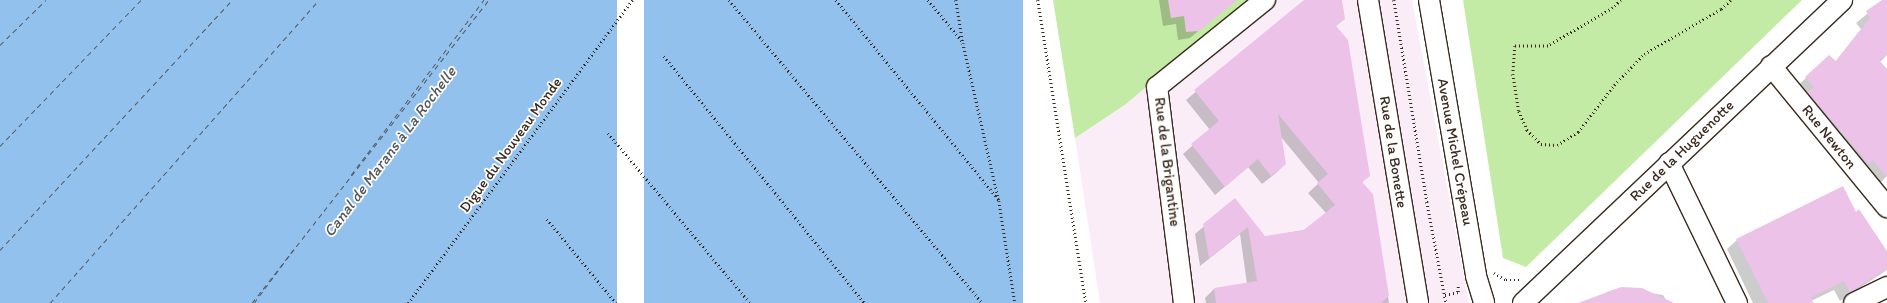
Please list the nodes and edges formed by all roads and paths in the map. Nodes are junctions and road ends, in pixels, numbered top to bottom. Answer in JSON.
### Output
{"nodes":[{"id":1,"x":632,"y":0,"type":"edge"},
{"id":2,"x":729,"y":0,"type":"edge"},
{"id":3,"x":836,"y":0,"type":"edge"},
{"id":4,"x":928,"y":0,"type":"edge"},
{"id":5,"x":956,"y":0,"type":"edge"},
{"id":6,"x":1038,"y":0,"type":"edge"},
{"id":7,"x":1265,"y":0,"type":"edge"},
{"id":8,"x":1368,"y":0,"type":"edge"},
{"id":9,"x":1394,"y":0,"type":"edge"},
{"id":10,"x":1429,"y":0,"type":"edge"},
{"id":11,"x":1621,"y":0,"type":"edge"},
{"id":12,"x":1731,"y":0,"type":"edge"},
{"id":13,"x":1842,"y":0,"type":"edge"},
{"id":14,"x":963,"y":43,"type":"junction"},
{"id":15,"x":664,"y":56,"type":"dead end"},
{"id":16,"x":1771,"y":66,"type":"junction"},
{"id":17,"x":608,"y":132,"type":"dead end"},
{"id":18,"x":1669,"y":163,"type":"junction"},
{"id":19,"x":999,"y":201,"type":"junction"},
{"id":20,"x":1887,"y":208,"type":"edge"},
{"id":21,"x":547,"y":219,"type":"dead end"},
{"id":22,"x":1887,"y":287,"type":"edge"},
{"id":23,"x":408,"y":303,"type":"edge"},
{"id":24,"x":616,"y":303,"type":"edge"},
{"id":25,"x":750,"y":303,"type":"edge"},
{"id":26,"x":865,"y":303,"type":"edge"},
{"id":27,"x":982,"y":303,"type":"edge"},
{"id":28,"x":1015,"y":303,"type":"edge"},
{"id":29,"x":1086,"y":303,"type":"edge"},
{"id":30,"x":1184,"y":303,"type":"edge"},
{"id":31,"x":1418,"y":303,"type":"edge"},
{"id":32,"x":1446,"y":303,"type":"edge"},
{"id":33,"x":1484,"y":303,"type":"edge"},
{"id":34,"x":1523,"y":303,"type":"edge"},
{"id":35,"x":1737,"y":303,"type":"edge"},
{"id":36,"x":1854,"y":303,"type":"edge"}],
"edges":[{"from":1,"to":23,"type":"path","name":"Digue du Nouveau Monde"},
{"from":2,"to":27,"type":"path"},
{"from":3,"to":19,"type":"path"},
{"from":4,"to":14,"type":"path"},
{"from":5,"to":14,"type":"path"},
{"from":6,"to":29,"type":"path"},
{"from":7,"to":30,"type":"street","name":"Rue de la Brigantine"},
{"from":8,"to":31,"type":"street","name":"Rue de la Bonette"},
{"from":9,"to":32,"type":"path"},
{"from":10,"to":33,"type":"street","name":"Avenue Michel Crépeau"},
{"from":11,"to":12,"type":"path"},
{"from":13,"to":16,"type":"street","name":"Rue de la Huguenotte"},
{"from":14,"to":19,"type":"path"},
{"from":15,"to":26,"type":"path"},
{"from":16,"to":18,"type":"street","name":"Rue de la Huguenotte"},
{"from":16,"to":20,"type":"street","name":"Rue Newton"},
{"from":17,"to":25,"type":"path"},
{"from":18,"to":34,"type":"street","name":"Rue de la Huguenotte"},
{"from":18,"to":35,"type":"street"},
{"from":19,"to":28,"type":"path"},
{"from":21,"to":24,"type":"path"},
{"from":22,"to":36,"type":"street"}]}
